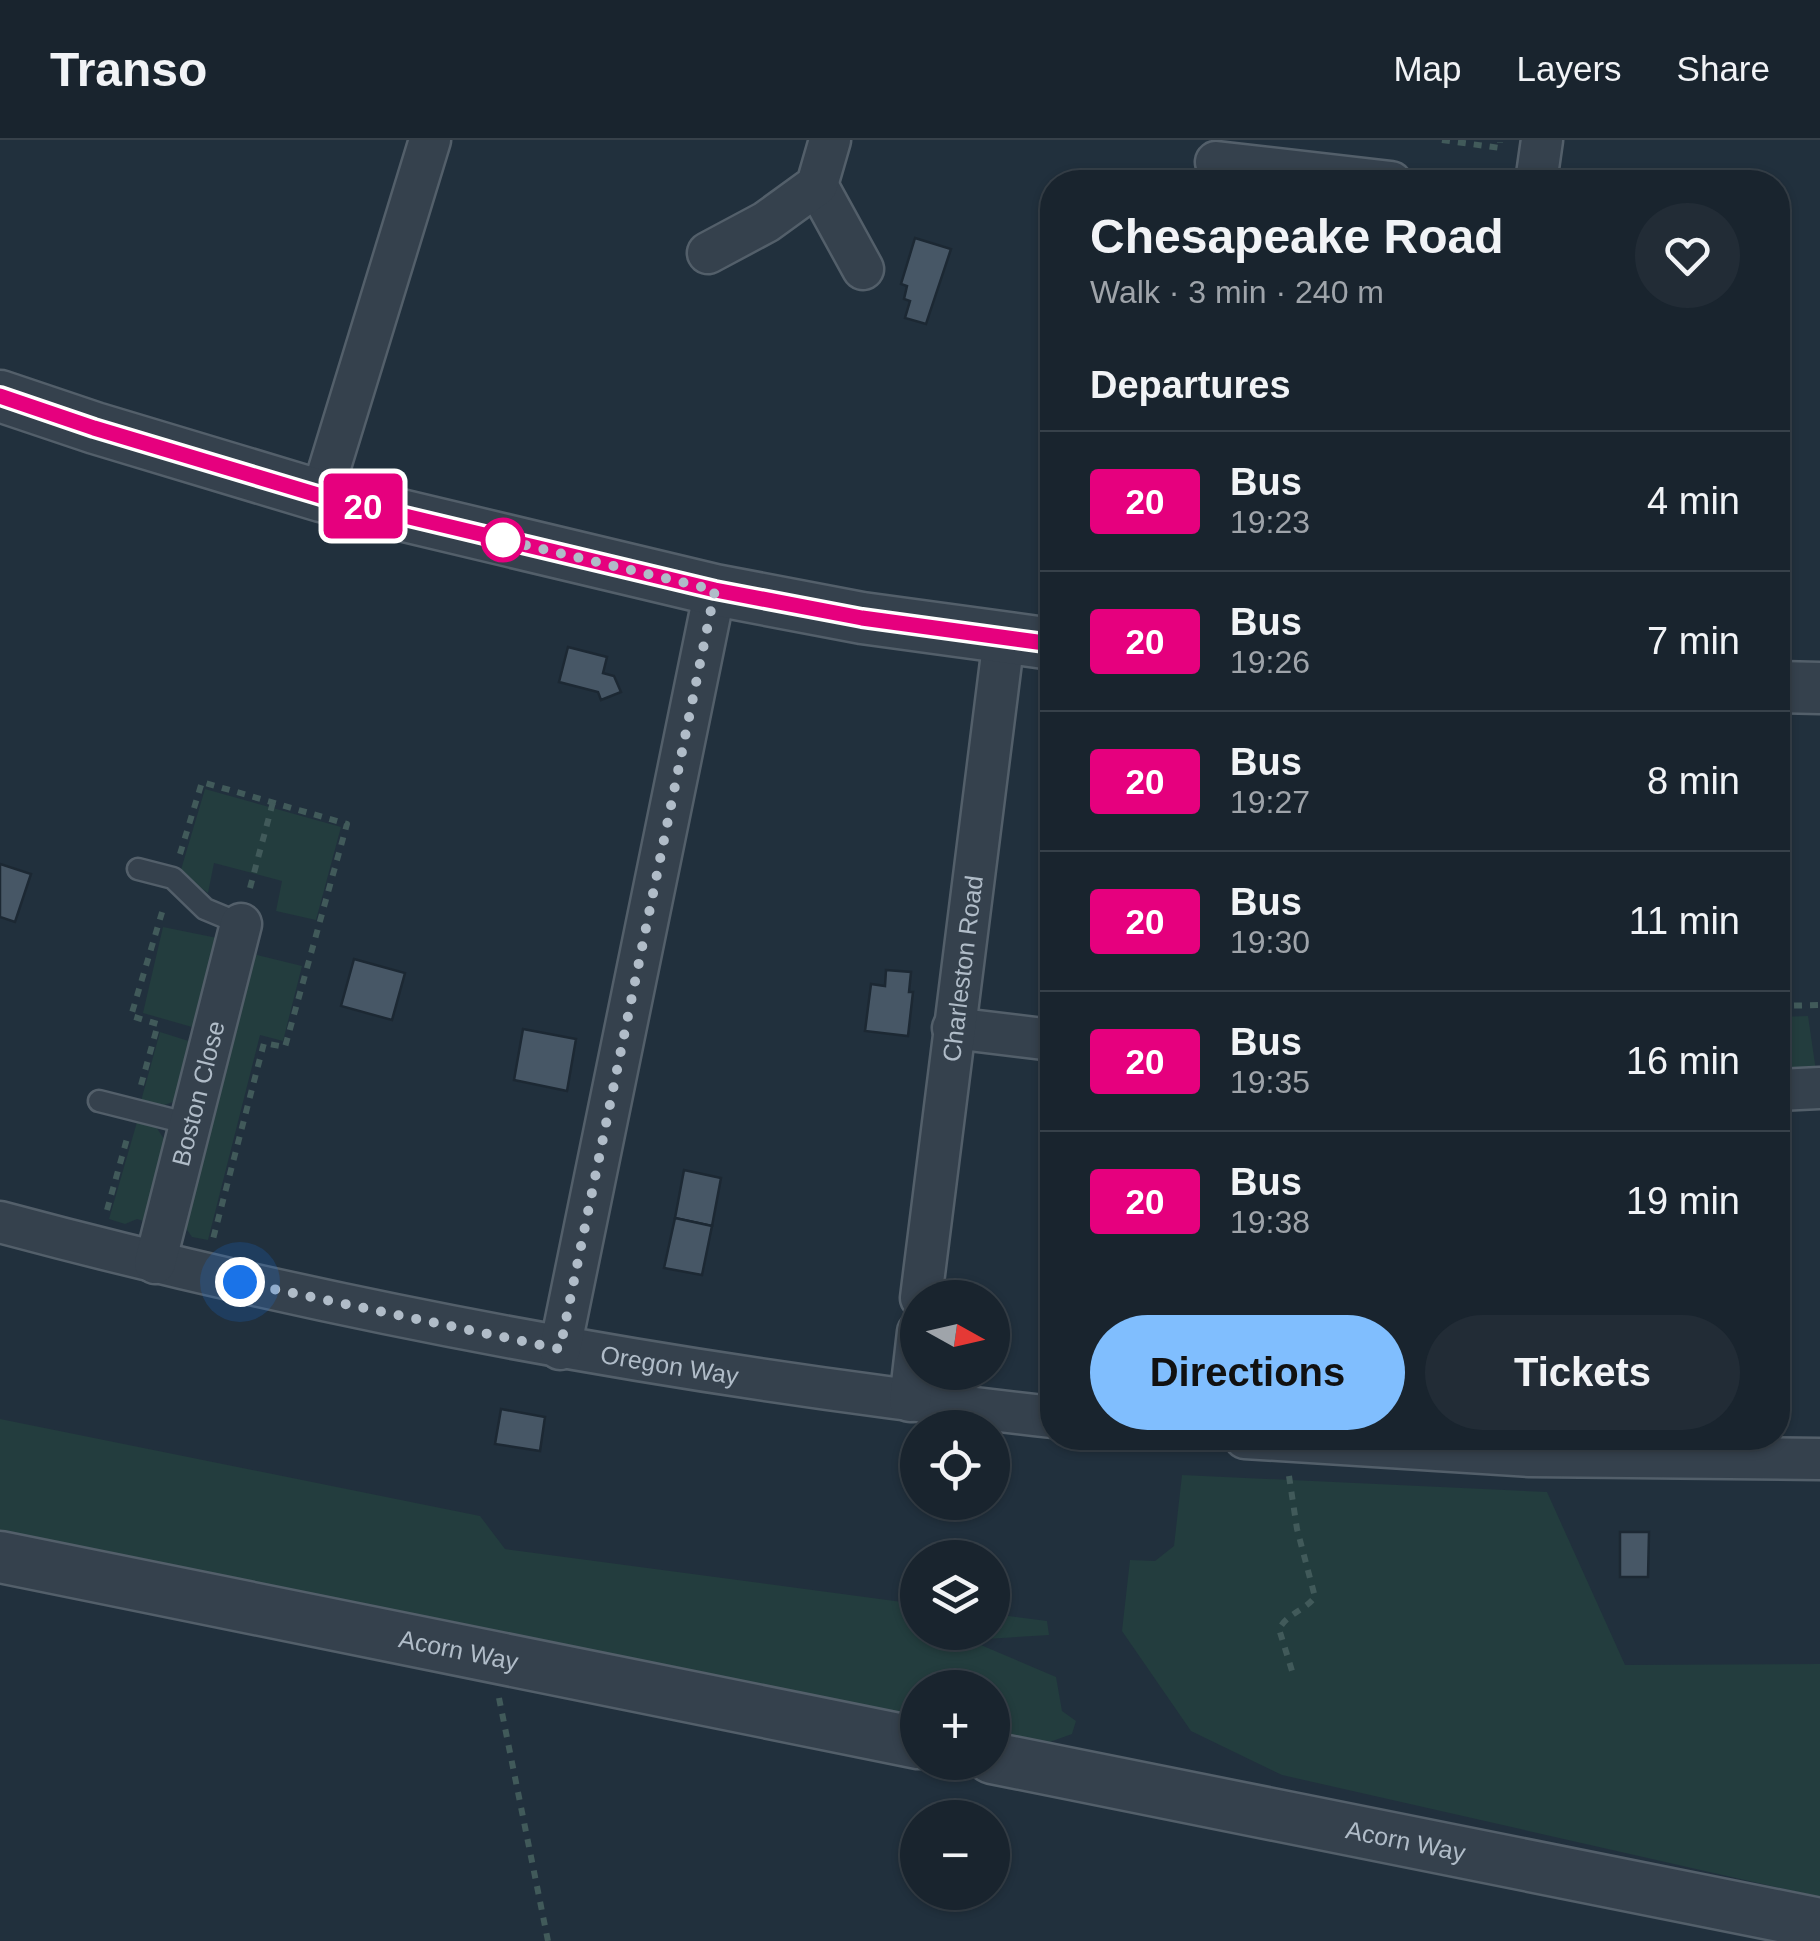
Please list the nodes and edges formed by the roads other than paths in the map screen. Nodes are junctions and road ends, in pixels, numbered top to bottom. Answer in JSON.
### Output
{"nodes":[{"id":1,"x":430,"y":140,"type":"edge"},
{"id":2,"x":830,"y":140,"type":"edge"},
{"id":3,"x":1542,"y":140,"type":"edge"},
{"id":4,"x":1216,"y":161,"type":"edge"},
{"id":5,"x":1291,"y":170,"type":"edge"},
{"id":6,"x":1538,"y":170,"type":"edge"},
{"id":7,"x":817,"y":184,"type":"junction"},
{"id":8,"x":708,"y":253,"type":"dead end"},
{"id":9,"x":863,"y":269,"type":"dead end"},
{"id":10,"x":0,"y":396,"type":"edge"},
{"id":11,"x":321,"y":496,"type":"junction"},
{"id":12,"x":715,"y":590,"type":"junction"},
{"id":13,"x":1004,"y":638,"type":"junction"},
{"id":14,"x":1040,"y":642,"type":"edge"},
{"id":15,"x":1790,"y":687,"type":"edge"},
{"id":16,"x":1820,"y":688,"type":"edge"},
{"id":17,"x":138,"y":869,"type":"dead end"},
{"id":18,"x":241,"y":924,"type":"joint"},
{"id":19,"x":952,"y":1028,"type":"junction"},
{"id":20,"x":1040,"y":1039,"type":"edge"},
{"id":21,"x":1820,"y":1088,"type":"edge"},
{"id":22,"x":1790,"y":1089,"type":"edge"},
{"id":23,"x":100,"y":1101,"type":"dead end"},
{"id":24,"x":190,"y":1124,"type":"junction"},
{"id":25,"x":0,"y":1222,"type":"edge"},
{"id":26,"x":155,"y":1263,"type":"junction"},
{"id":27,"x":924,"y":1280,"type":"edge"},
{"id":28,"x":560,"y":1349,"type":"junction"},
{"id":29,"x":911,"y":1390,"type":"edge"},
{"id":30,"x":910,"y":1401,"type":"junction"},
{"id":31,"x":1040,"y":1417,"type":"edge"},
{"id":32,"x":1439,"y":1450,"type":"edge"},
{"id":33,"x":1820,"y":1460,"type":"edge"},
{"id":34,"x":0,"y":1557,"type":"edge"},
{"id":35,"x":900,"y":1739,"type":"edge"},
{"id":36,"x":1010,"y":1762,"type":"edge"},
{"id":37,"x":1820,"y":1924,"type":"edge"}],
"edges":[{"from":1,"to":11,"type":"street"},
{"from":2,"to":7,"type":"street"},
{"from":3,"to":6,"type":"street"},
{"from":4,"to":5,"type":"street"},
{"from":7,"to":8,"type":"street"},
{"from":7,"to":9,"type":"street"},
{"from":10,"to":11,"type":"street"},
{"from":11,"to":12,"type":"street"},
{"from":12,"to":13,"type":"street"},
{"from":12,"to":28,"type":"street"},
{"from":13,"to":14,"type":"street"},
{"from":13,"to":19,"type":"street","name":"Charleston Road"},
{"from":15,"to":16,"type":"street"},
{"from":17,"to":18,"type":"lane"},
{"from":18,"to":24,"type":"street","name":"Boston Close"},
{"from":19,"to":20,"type":"street"},
{"from":19,"to":27,"type":"street","name":"Charleston Road"},
{"from":21,"to":22,"type":"street"},
{"from":23,"to":24,"type":"lane"},
{"from":24,"to":26,"type":"street","name":"Boston Close"},
{"from":25,"to":26,"type":"street","name":"Oregon Way"},
{"from":26,"to":28,"type":"street","name":"Oregon Way"},
{"from":28,"to":30,"type":"street","name":"Oregon Way"},
{"from":29,"to":30,"type":"street"},
{"from":30,"to":31,"type":"street","name":"Oregon Way"},
{"from":32,"to":33,"type":"street"},
{"from":34,"to":35,"type":"street","name":"Acorn Way"},
{"from":36,"to":37,"type":"street","name":"Acorn Way"}]}
